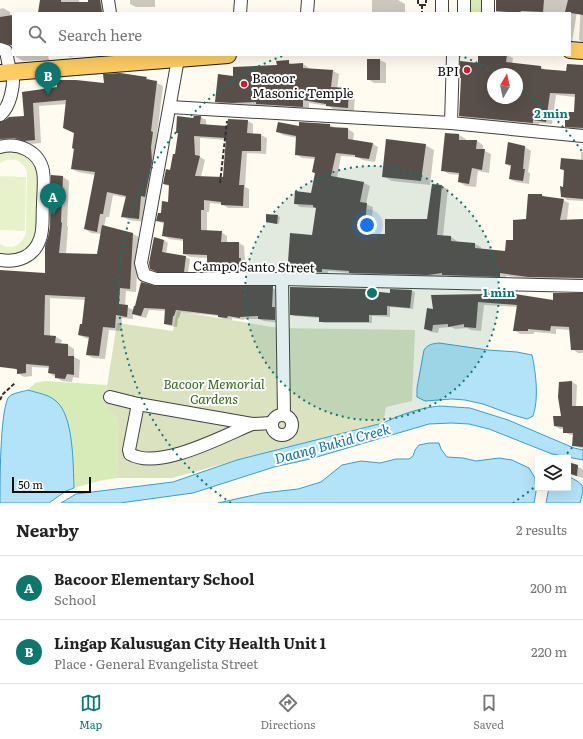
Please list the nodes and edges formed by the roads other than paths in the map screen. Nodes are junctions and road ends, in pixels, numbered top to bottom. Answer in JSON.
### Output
{"nodes":[{"id":1,"x":108,"y":0,"type":"edge"},
{"id":2,"x":241,"y":0,"type":"edge"},
{"id":3,"x":308,"y":0,"type":"edge"},
{"id":4,"x":442,"y":0,"type":"edge"},
{"id":5,"x":464,"y":0,"type":"edge"},
{"id":6,"x":488,"y":0,"type":"edge"},
{"id":7,"x":110,"y":12,"type":"edge"},
{"id":8,"x":240,"y":12,"type":"edge"},
{"id":9,"x":307,"y":12,"type":"edge"},
{"id":10,"x":442,"y":12,"type":"edge"},
{"id":11,"x":464,"y":12,"type":"edge"},
{"id":12,"x":488,"y":12,"type":"edge"},
{"id":13,"x":0,"y":49,"type":"edge"},
{"id":14,"x":571,"y":50,"type":"edge"},
{"id":15,"x":583,"y":50,"type":"edge"},
{"id":16,"x":216,"y":56,"type":"edge"},
{"id":17,"x":453,"y":56,"type":"edge"},
{"id":18,"x":178,"y":59,"type":"junction"},
{"id":19,"x":115,"y":60,"type":"edge"},
{"id":20,"x":8,"y":72,"type":"edge"},
{"id":21,"x":170,"y":107,"type":"junction"},
{"id":22,"x":0,"y":115,"type":"edge"},
{"id":23,"x":451,"y":123,"type":"junction"},
{"id":24,"x":583,"y":136,"type":"edge"},
{"id":25,"x":0,"y":147,"type":"edge"},
{"id":26,"x":0,"y":260,"type":"edge"},
{"id":27,"x":282,"y":280,"type":"junction"},
{"id":28,"x":583,"y":286,"type":"edge"},
{"id":29,"x":110,"y":397,"type":"dead end"},
{"id":30,"x":138,"y":404,"type":"junction"},
{"id":31,"x":284,"y":415,"type":"junction"},
{"id":32,"x":272,"y":423,"type":"junction"},
{"id":33,"x":252,"y":424,"type":"junction"}],
"edges":[{"from":1,"to":7,"type":"street"},
{"from":2,"to":8,"type":"street"},
{"from":3,"to":9,"type":"street"},
{"from":4,"to":10,"type":"street"},
{"from":5,"to":11,"type":"street"},
{"from":6,"to":12,"type":"street"},
{"from":13,"to":20,"type":"street"},
{"from":14,"to":15,"type":"main road"},
{"from":16,"to":18,"type":"main road"},
{"from":17,"to":23,"type":"street"},
{"from":18,"to":19,"type":"main road"},
{"from":18,"to":21,"type":"street","name":"Campo Santo Street"},
{"from":19,"to":20,"type":"main road"},
{"from":20,"to":22,"type":"street"},
{"from":21,"to":23,"type":"street"},
{"from":21,"to":27,"type":"street","name":"Campo Santo Street"},
{"from":23,"to":24,"type":"street"},
{"from":25,"to":26,"type":"street"},
{"from":27,"to":28,"type":"street","name":"Campo Santo Street"},
{"from":27,"to":31,"type":"street"},
{"from":29,"to":30,"type":"street"},
{"from":30,"to":33,"type":"street"},
{"from":30,"to":33,"type":"street"},
{"from":31,"to":32,"type":"street"},
{"from":31,"to":32,"type":"street"},
{"from":32,"to":33,"type":"street"}]}
